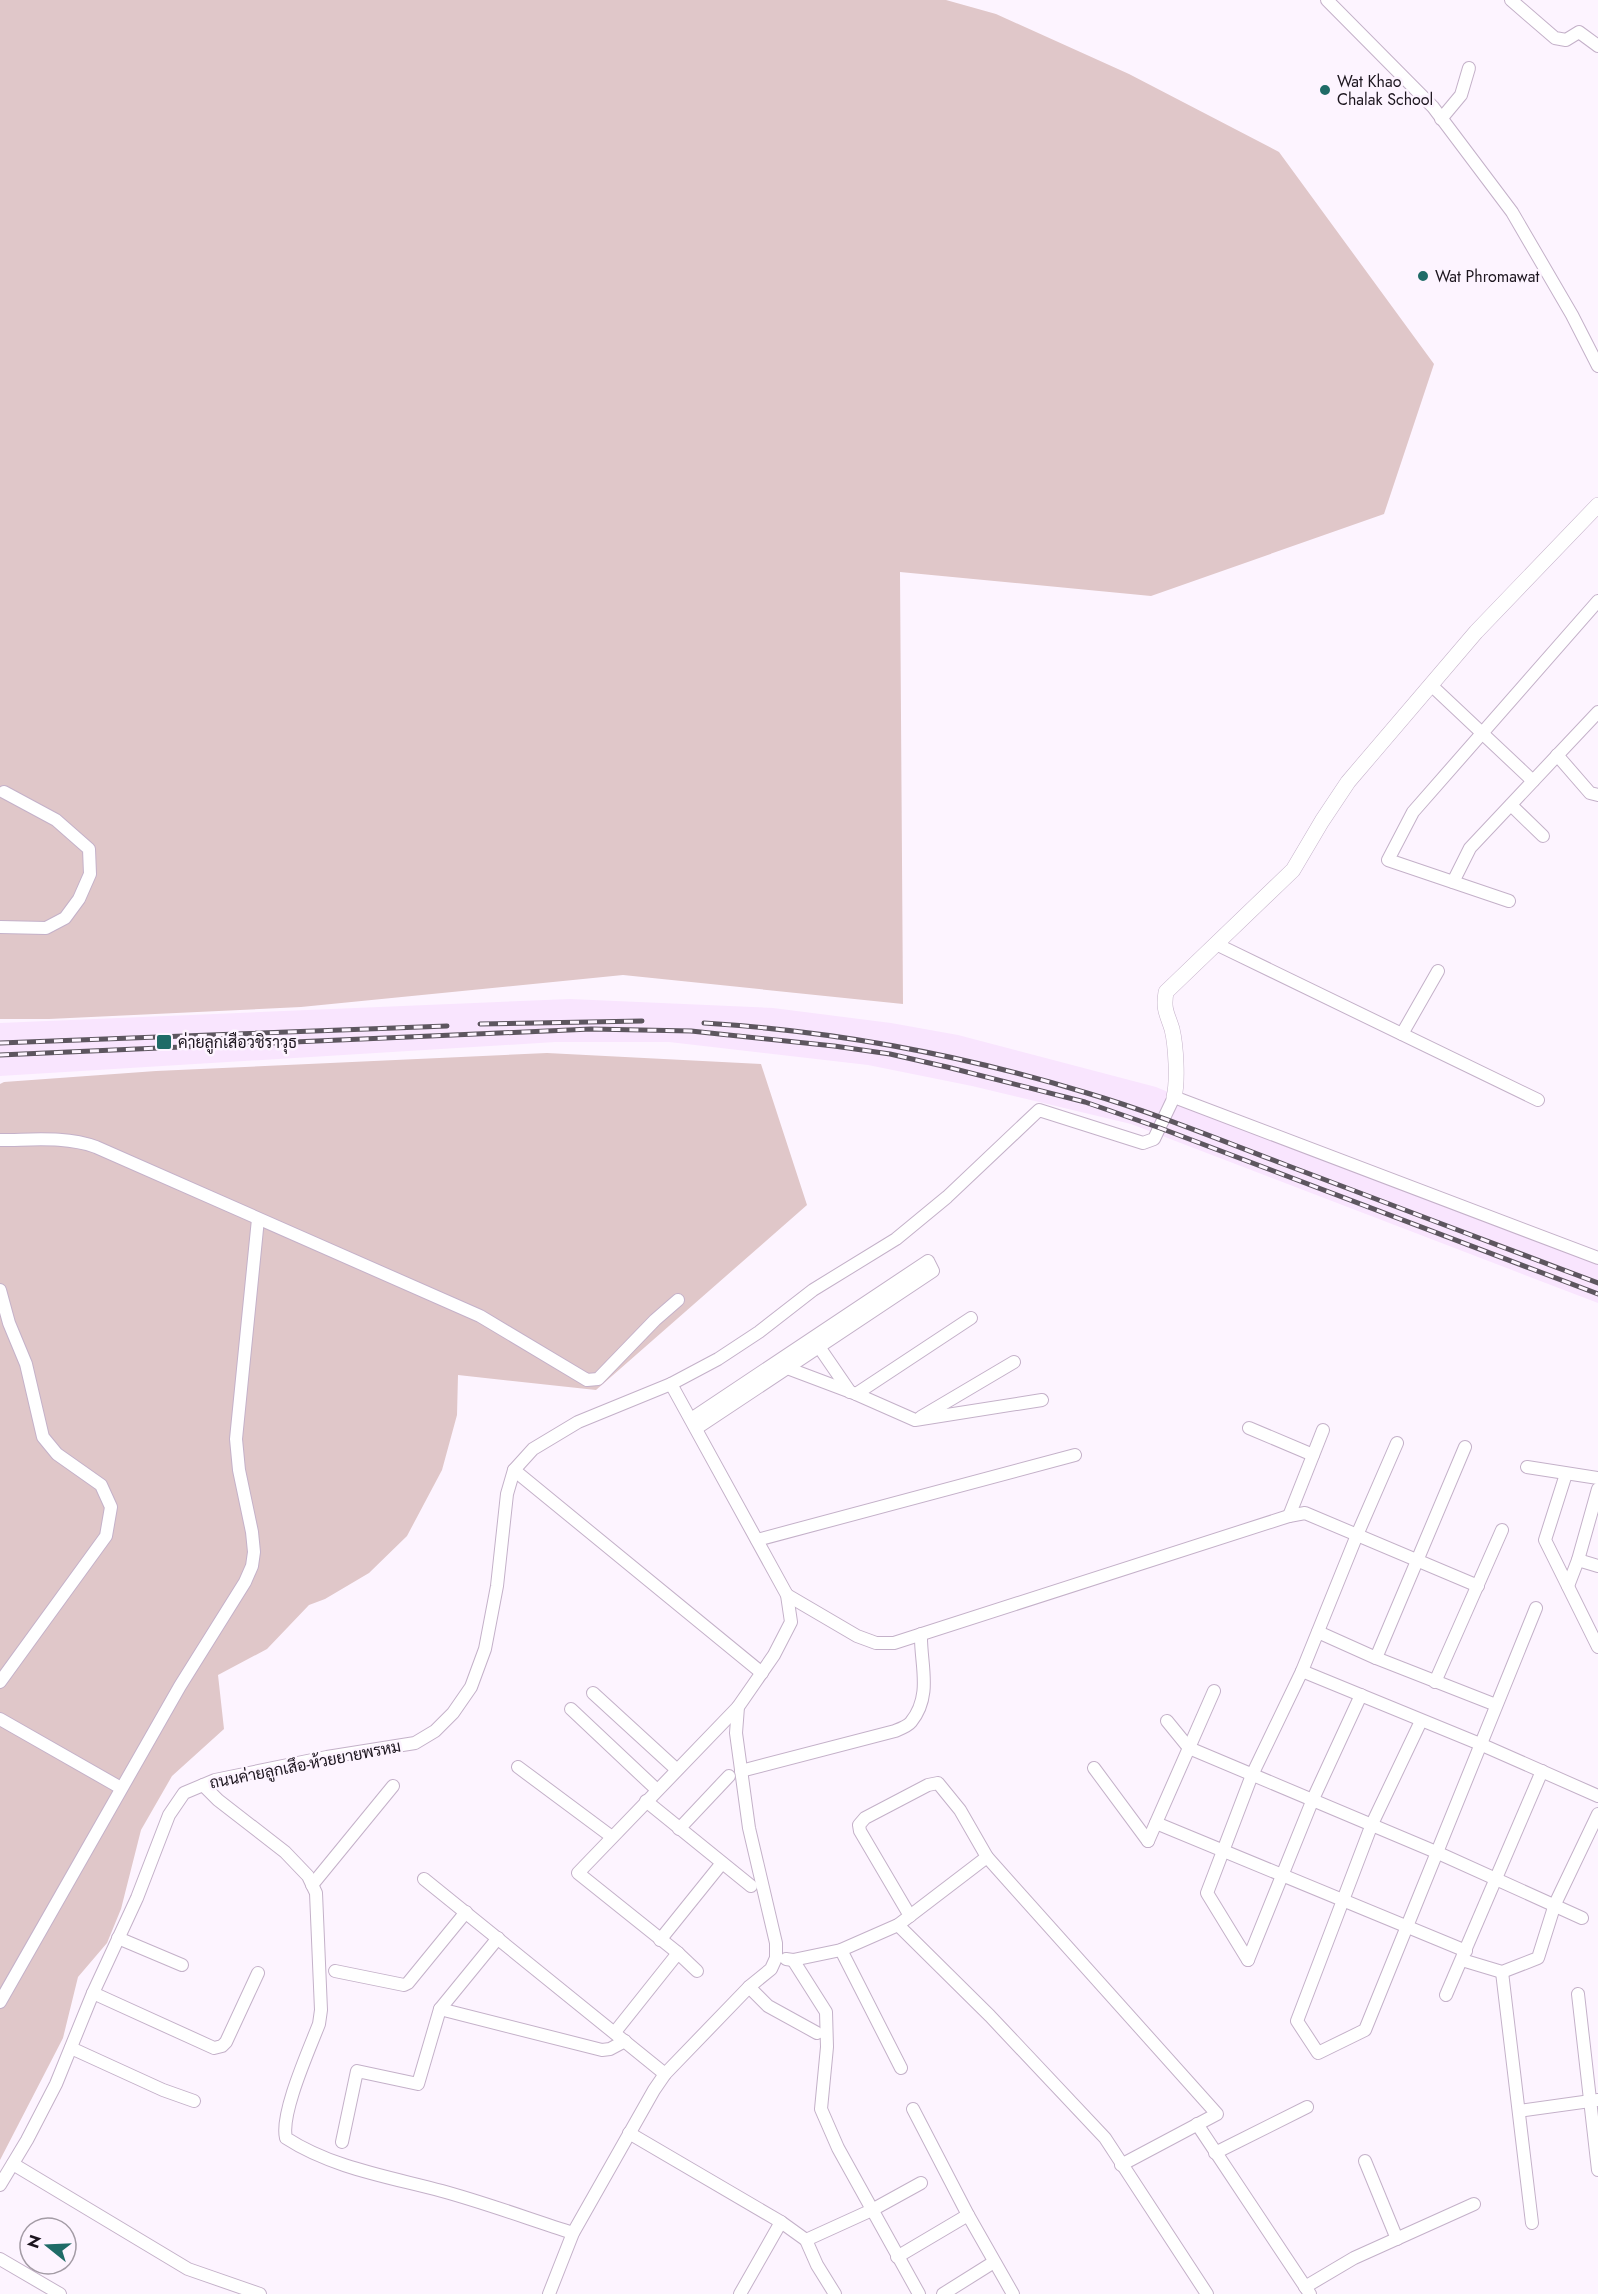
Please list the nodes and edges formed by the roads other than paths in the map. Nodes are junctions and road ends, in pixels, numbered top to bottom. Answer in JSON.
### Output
{"nodes":[{"id":1,"x":1327,"y":0,"type":"edge"},
{"id":2,"x":1511,"y":0,"type":"edge"},
{"id":3,"x":1598,"y":46,"type":"edge"},
{"id":4,"x":1469,"y":68,"type":"dead end"},
{"id":5,"x":1441,"y":119,"type":"junction"},
{"id":6,"x":1598,"y":366,"type":"edge"},
{"id":7,"x":1598,"y":505,"type":"edge"},
{"id":8,"x":1598,"y":601,"type":"edge"},
{"id":9,"x":1431,"y":685,"type":"junction"},
{"id":10,"x":1598,"y":712,"type":"edge"},
{"id":11,"x":1482,"y":733,"type":"junction"},
{"id":12,"x":1557,"y":755,"type":"junction"},
{"id":13,"x":1533,"y":781,"type":"junction"},
{"id":14,"x":4,"y":792,"type":"dead end"},
{"id":15,"x":1598,"y":795,"type":"edge"},
{"id":16,"x":1511,"y":805,"type":"junction"},
{"id":17,"x":1543,"y":836,"type":"dead end"},
{"id":18,"x":1453,"y":882,"type":"junction"},
{"id":19,"x":1509,"y":901,"type":"dead end"},
{"id":20,"x":0,"y":927,"type":"edge"},
{"id":21,"x":1216,"y":944,"type":"junction"},
{"id":22,"x":1438,"y":971,"type":"dead end"},
{"id":23,"x":1402,"y":1034,"type":"junction"},
{"id":24,"x":1174,"y":1097,"type":"junction"},
{"id":25,"x":1538,"y":1100,"type":"dead end"},
{"id":26,"x":0,"y":1140,"type":"edge"},
{"id":27,"x":258,"y":1219,"type":"junction"},
{"id":28,"x":1598,"y":1257,"type":"edge"},
{"id":29,"x":0,"y":1290,"type":"edge"},
{"id":30,"x":678,"y":1300,"type":"dead end"},
{"id":31,"x":879,"y":1300,"type":"dead end"},
{"id":32,"x":971,"y":1318,"type":"dead end"},
{"id":33,"x":816,"y":1342,"type":"junction"},
{"id":34,"x":1014,"y":1362,"type":"dead end"},
{"id":35,"x":784,"y":1364,"type":"junction"},
{"id":36,"x":671,"y":1384,"type":"junction"},
{"id":37,"x":853,"y":1393,"type":"junction"},
{"id":38,"x":1042,"y":1400,"type":"dead end"},
{"id":39,"x":915,"y":1420,"type":"junction"},
{"id":40,"x":694,"y":1423,"type":"junction"},
{"id":41,"x":1249,"y":1428,"type":"dead end"},
{"id":42,"x":1323,"y":1430,"type":"dead end"},
{"id":43,"x":1397,"y":1443,"type":"dead end"},
{"id":44,"x":1465,"y":1447,"type":"dead end"},
{"id":45,"x":1075,"y":1455,"type":"dead end"},
{"id":46,"x":1313,"y":1455,"type":"junction"},
{"id":47,"x":1527,"y":1467,"type":"dead end"},
{"id":48,"x":514,"y":1470,"type":"junction"},
{"id":49,"x":1566,"y":1474,"type":"junction"},
{"id":50,"x":1598,"y":1478,"type":"edge"},
{"id":51,"x":1598,"y":1489,"type":"edge"},
{"id":52,"x":1289,"y":1516,"type":"junction"},
{"id":53,"x":1502,"y":1530,"type":"dead end"},
{"id":54,"x":1357,"y":1535,"type":"junction"},
{"id":55,"x":757,"y":1540,"type":"junction"},
{"id":56,"x":1417,"y":1560,"type":"junction"},
{"id":57,"x":1578,"y":1560,"type":"junction"},
{"id":58,"x":1598,"y":1566,"type":"edge"},
{"id":59,"x":1478,"y":1586,"type":"junction"},
{"id":60,"x":1568,"y":1586,"type":"junction"},
{"id":61,"x":787,"y":1595,"type":"junction"},
{"id":62,"x":1536,"y":1608,"type":"dead end"},
{"id":63,"x":1318,"y":1632,"type":"junction"},
{"id":64,"x":921,"y":1634,"type":"junction"},
{"id":65,"x":1598,"y":1647,"type":"edge"},
{"id":66,"x":1376,"y":1658,"type":"junction"},
{"id":67,"x":1302,"y":1671,"type":"junction"},
{"id":68,"x":762,"y":1673,"type":"junction"},
{"id":69,"x":0,"y":1682,"type":"edge"},
{"id":70,"x":1435,"y":1682,"type":"junction"},
{"id":71,"x":1214,"y":1691,"type":"dead end"},
{"id":72,"x":593,"y":1693,"type":"dead end"},
{"id":73,"x":1360,"y":1695,"type":"junction"},
{"id":74,"x":1496,"y":1705,"type":"junction"},
{"id":75,"x":738,"y":1707,"type":"junction"},
{"id":76,"x":571,"y":1708,"type":"dead end"},
{"id":77,"x":0,"y":1719,"type":"edge"},
{"id":78,"x":1167,"y":1721,"type":"dead end"},
{"id":79,"x":1421,"y":1721,"type":"junction"},
{"id":80,"x":1480,"y":1744,"type":"junction"},
{"id":81,"x":1189,"y":1748,"type":"junction"},
{"id":82,"x":519,"y":1767,"type":"dead end"},
{"id":83,"x":1094,"y":1767,"type":"dead end"},
{"id":84,"x":676,"y":1769,"type":"junction"},
{"id":85,"x":1542,"y":1771,"type":"junction"},
{"id":86,"x":735,"y":1774,"type":"junction"},
{"id":87,"x":1252,"y":1775,"type":"junction"},
{"id":88,"x":203,"y":1785,"type":"junction"},
{"id":89,"x":393,"y":1786,"type":"dead end"},
{"id":90,"x":122,"y":1788,"type":"junction"},
{"id":91,"x":657,"y":1790,"type":"junction"},
{"id":92,"x":1598,"y":1796,"type":"edge"},
{"id":93,"x":1313,"y":1799,"type":"junction"},
{"id":94,"x":646,"y":1801,"type":"junction"},
{"id":95,"x":1598,"y":1814,"type":"edge"},
{"id":96,"x":1156,"y":1823,"type":"junction"},
{"id":97,"x":1372,"y":1824,"type":"junction"},
{"id":98,"x":679,"y":1828,"type":"junction"},
{"id":99,"x":612,"y":1837,"type":"junction"},
{"id":100,"x":1224,"y":1850,"type":"junction"},
{"id":101,"x":1436,"y":1852,"type":"junction"},
{"id":102,"x":987,"y":1857,"type":"junction"},
{"id":103,"x":722,"y":1863,"type":"junction"},
{"id":104,"x":1282,"y":1876,"type":"junction"},
{"id":105,"x":1496,"y":1878,"type":"junction"},
{"id":106,"x":424,"y":1879,"type":"dead end"},
{"id":107,"x":312,"y":1885,"type":"junction"},
{"id":108,"x":751,"y":1886,"type":"dead end"},
{"id":109,"x":1343,"y":1901,"type":"junction"},
{"id":110,"x":1555,"y":1904,"type":"junction"},
{"id":111,"x":466,"y":1912,"type":"junction"},
{"id":112,"x":910,"y":1916,"type":"junction"},
{"id":113,"x":1582,"y":1918,"type":"dead end"},
{"id":114,"x":898,"y":1925,"type":"junction"},
{"id":115,"x":1406,"y":1927,"type":"junction"},
{"id":116,"x":118,"y":1938,"type":"junction"},
{"id":117,"x":498,"y":1938,"type":"junction"},
{"id":118,"x":660,"y":1940,"type":"junction"},
{"id":119,"x":841,"y":1950,"type":"junction"},
{"id":120,"x":678,"y":1953,"type":"junction"},
{"id":121,"x":1464,"y":1956,"type":"junction"},
{"id":122,"x":776,"y":1958,"type":"junction"},
{"id":123,"x":793,"y":1960,"type":"junction"},
{"id":124,"x":182,"y":1965,"type":"dead end"},
{"id":125,"x":335,"y":1971,"type":"dead end"},
{"id":126,"x":697,"y":1971,"type":"dead end"},
{"id":127,"x":1502,"y":1972,"type":"junction"},
{"id":128,"x":258,"y":1973,"type":"dead end"},
{"id":129,"x":749,"y":1987,"type":"junction"},
{"id":130,"x":93,"y":1993,"type":"junction"},
{"id":131,"x":1578,"y":1994,"type":"dead end"},
{"id":132,"x":1446,"y":1995,"type":"dead end"},
{"id":133,"x":0,"y":2002,"type":"edge"},
{"id":134,"x":440,"y":2009,"type":"junction"},
{"id":135,"x":615,"y":2032,"type":"junction"},
{"id":136,"x":817,"y":2033,"type":"dead end"},
{"id":137,"x":625,"y":2040,"type":"junction"},
{"id":138,"x":70,"y":2048,"type":"junction"},
{"id":139,"x":901,"y":2068,"type":"dead end"},
{"id":140,"x":665,"y":2074,"type":"junction"},
{"id":141,"x":1594,"y":2100,"type":"edge"},
{"id":142,"x":194,"y":2101,"type":"dead end"},
{"id":143,"x":1306,"y":2107,"type":"dead end"},
{"id":144,"x":912,"y":2109,"type":"dead end"},
{"id":145,"x":1519,"y":2111,"type":"junction"},
{"id":146,"x":1197,"y":2124,"type":"junction"},
{"id":147,"x":629,"y":2133,"type":"junction"},
{"id":148,"x":342,"y":2142,"type":"dead end"},
{"id":149,"x":1215,"y":2153,"type":"junction"},
{"id":150,"x":1365,"y":2162,"type":"dead end"},
{"id":151,"x":13,"y":2164,"type":"junction"},
{"id":152,"x":1121,"y":2165,"type":"junction"},
{"id":153,"x":1598,"y":2170,"type":"edge"},
{"id":154,"x":921,"y":2183,"type":"dead end"},
{"id":155,"x":0,"y":2185,"type":"edge"},
{"id":156,"x":1474,"y":2204,"type":"dead end"},
{"id":157,"x":872,"y":2210,"type":"junction"},
{"id":158,"x":968,"y":2215,"type":"junction"},
{"id":159,"x":781,"y":2222,"type":"junction"},
{"id":160,"x":1532,"y":2223,"type":"dead end"},
{"id":161,"x":573,"y":2233,"type":"junction"},
{"id":162,"x":1397,"y":2239,"type":"junction"},
{"id":163,"x":806,"y":2240,"type":"junction"},
{"id":164,"x":897,"y":2257,"type":"junction"},
{"id":165,"x":0,"y":2259,"type":"edge"},
{"id":166,"x":994,"y":2262,"type":"junction"},
{"id":167,"x":1307,"y":2291,"type":"edge"},
{"id":168,"x":60,"y":2294,"type":"edge"},
{"id":169,"x":260,"y":2294,"type":"edge"},
{"id":170,"x":549,"y":2294,"type":"edge"},
{"id":171,"x":740,"y":2294,"type":"edge"},
{"id":172,"x":835,"y":2294,"type":"edge"},
{"id":173,"x":920,"y":2294,"type":"edge"},
{"id":174,"x":943,"y":2294,"type":"edge"},
{"id":175,"x":1013,"y":2294,"type":"edge"},
{"id":176,"x":1207,"y":2294,"type":"edge"}],
"edges":[{"from":1,"to":5,"type":"street"},
{"from":2,"to":3,"type":"street"},
{"from":4,"to":5,"type":"street"},
{"from":5,"to":6,"type":"street"},
{"from":7,"to":9,"type":"street"},
{"from":8,"to":11,"type":"street"},
{"from":9,"to":11,"type":"street"},
{"from":9,"to":21,"type":"street"},
{"from":10,"to":12,"type":"street"},
{"from":11,"to":13,"type":"street"},
{"from":11,"to":18,"type":"street"},
{"from":12,"to":13,"type":"street"},
{"from":12,"to":15,"type":"street"},
{"from":13,"to":16,"type":"street"},
{"from":14,"to":20,"type":"street"},
{"from":16,"to":17,"type":"street"},
{"from":16,"to":18,"type":"street"},
{"from":18,"to":19,"type":"street"},
{"from":21,"to":23,"type":"street"},
{"from":21,"to":24,"type":"street"},
{"from":22,"to":23,"type":"street"},
{"from":23,"to":25,"type":"street"},
{"from":24,"to":28,"type":"street"},
{"from":24,"to":36,"type":"street","name":"ถนนค่ายลูกเสึอ-ห้วยยายพรหม"},
{"from":26,"to":27,"type":"street"},
{"from":27,"to":30,"type":"street"},
{"from":27,"to":90,"type":"street"},
{"from":29,"to":69,"type":"street"},
{"from":31,"to":33,"type":"street"},
{"from":32,"to":37,"type":"street"},
{"from":33,"to":35,"type":"street"},
{"from":33,"to":37,"type":"street"},
{"from":34,"to":39,"type":"street"},
{"from":35,"to":37,"type":"street"},
{"from":35,"to":40,"type":"street"},
{"from":36,"to":40,"type":"street"},
{"from":36,"to":48,"type":"street","name":"ถนนค่ายลูกเสึอ-ห้วยยายพรหม"},
{"from":37,"to":39,"type":"street"},
{"from":38,"to":39,"type":"street"},
{"from":40,"to":55,"type":"street"},
{"from":41,"to":46,"type":"street"},
{"from":42,"to":46,"type":"street"},
{"from":43,"to":54,"type":"street"},
{"from":44,"to":56,"type":"street"},
{"from":45,"to":55,"type":"street"},
{"from":46,"to":52,"type":"street"},
{"from":47,"to":49,"type":"street"},
{"from":48,"to":68,"type":"street"},
{"from":48,"to":88,"type":"street","name":"ถนนค่ายลูกเสึอ-ห้วยยายพรหม"},
{"from":49,"to":50,"type":"street"},
{"from":49,"to":60,"type":"street"},
{"from":51,"to":57,"type":"street"},
{"from":52,"to":54,"type":"street"},
{"from":52,"to":64,"type":"street"},
{"from":53,"to":59,"type":"street"},
{"from":54,"to":56,"type":"street"},
{"from":54,"to":63,"type":"street"},
{"from":55,"to":61,"type":"street"},
{"from":56,"to":59,"type":"street"},
{"from":56,"to":66,"type":"street"},
{"from":57,"to":58,"type":"street"},
{"from":57,"to":60,"type":"street"},
{"from":59,"to":70,"type":"street"},
{"from":60,"to":65,"type":"street"},
{"from":61,"to":64,"type":"street"},
{"from":61,"to":68,"type":"street"},
{"from":62,"to":74,"type":"street"},
{"from":63,"to":66,"type":"street"},
{"from":63,"to":67,"type":"street"},
{"from":64,"to":86,"type":"street"},
{"from":66,"to":70,"type":"street"},
{"from":67,"to":73,"type":"street"},
{"from":67,"to":87,"type":"street"},
{"from":68,"to":75,"type":"street"},
{"from":70,"to":74,"type":"street"},
{"from":71,"to":81,"type":"street"},
{"from":72,"to":84,"type":"street"},
{"from":73,"to":79,"type":"street"},
{"from":73,"to":93,"type":"street"},
{"from":74,"to":80,"type":"street"},
{"from":75,"to":84,"type":"street"},
{"from":75,"to":86,"type":"street"},
{"from":76,"to":91,"type":"street"},
{"from":77,"to":90,"type":"street"},
{"from":78,"to":81,"type":"street"},
{"from":79,"to":80,"type":"street"},
{"from":79,"to":97,"type":"street"},
{"from":80,"to":85,"type":"street"},
{"from":80,"to":101,"type":"street"},
{"from":81,"to":87,"type":"street"},
{"from":81,"to":96,"type":"street"},
{"from":82,"to":99,"type":"street"},
{"from":83,"to":96,"type":"street"},
{"from":84,"to":91,"type":"street"},
{"from":85,"to":92,"type":"street"},
{"from":85,"to":105,"type":"street"},
{"from":86,"to":98,"type":"street"},
{"from":86,"to":122,"type":"street"},
{"from":87,"to":93,"type":"street"},
{"from":87,"to":100,"type":"street"},
{"from":88,"to":107,"type":"street"},
{"from":88,"to":116,"type":"street","name":"ถนนค่ายลูกเสึอ-ห้วยยายพรหม"},
{"from":89,"to":107,"type":"street"},
{"from":90,"to":133,"type":"street"},
{"from":91,"to":94,"type":"street"},
{"from":93,"to":97,"type":"street"},
{"from":93,"to":104,"type":"street"},
{"from":94,"to":98,"type":"street"},
{"from":94,"to":99,"type":"street"},
{"from":95,"to":110,"type":"street"},
{"from":96,"to":100,"type":"street"},
{"from":97,"to":101,"type":"street"},
{"from":97,"to":109,"type":"street"},
{"from":98,"to":103,"type":"street"},
{"from":99,"to":118,"type":"street"},
{"from":100,"to":104,"type":"street"},
{"from":100,"to":104,"type":"street"},
{"from":101,"to":105,"type":"street"},
{"from":101,"to":115,"type":"street"},
{"from":102,"to":112,"type":"street"},
{"from":102,"to":112,"type":"street"},
{"from":102,"to":146,"type":"street"},
{"from":103,"to":108,"type":"street"},
{"from":103,"to":118,"type":"street"},
{"from":104,"to":109,"type":"street"},
{"from":105,"to":110,"type":"street"},
{"from":105,"to":121,"type":"street"},
{"from":106,"to":111,"type":"street"},
{"from":107,"to":161,"type":"street"},
{"from":109,"to":115,"type":"street"},
{"from":109,"to":115,"type":"street"},
{"from":110,"to":113,"type":"street"},
{"from":110,"to":127,"type":"street"},
{"from":111,"to":117,"type":"street"},
{"from":111,"to":125,"type":"street"},
{"from":112,"to":114,"type":"street"},
{"from":114,"to":119,"type":"street"},
{"from":114,"to":152,"type":"street"},
{"from":115,"to":121,"type":"street"},
{"from":116,"to":124,"type":"street"},
{"from":116,"to":130,"type":"street","name":"ถนนค่ายลูกเสึอ-ห้วยยายพรหม"},
{"from":117,"to":134,"type":"street"},
{"from":117,"to":135,"type":"street"},
{"from":118,"to":120,"type":"street"},
{"from":119,"to":123,"type":"street"},
{"from":119,"to":139,"type":"street"},
{"from":120,"to":126,"type":"street"},
{"from":120,"to":135,"type":"street"},
{"from":121,"to":127,"type":"street"},
{"from":121,"to":132,"type":"street"},
{"from":122,"to":123,"type":"street"},
{"from":122,"to":129,"type":"street"},
{"from":123,"to":157,"type":"street"},
{"from":127,"to":145,"type":"street"},
{"from":128,"to":130,"type":"street"},
{"from":129,"to":136,"type":"street"},
{"from":129,"to":140,"type":"street"},
{"from":130,"to":138,"type":"street","name":"ถนนค่ายลูกเสึอ-ห้วยยายพรหม"},
{"from":131,"to":141,"type":"street"},
{"from":134,"to":137,"type":"street"},
{"from":134,"to":148,"type":"street"},
{"from":135,"to":137,"type":"street"},
{"from":137,"to":140,"type":"street"},
{"from":138,"to":142,"type":"street"},
{"from":138,"to":151,"type":"street","name":"ถนนค่ายลูกเสึอ-ห้วยยายพรหม"},
{"from":140,"to":147,"type":"street"},
{"from":141,"to":145,"type":"street"},
{"from":141,"to":153,"type":"street"},
{"from":143,"to":149,"type":"street"},
{"from":144,"to":158,"type":"street"},
{"from":145,"to":160,"type":"street"},
{"from":146,"to":149,"type":"street"},
{"from":146,"to":152,"type":"street"},
{"from":147,"to":159,"type":"street"},
{"from":147,"to":161,"type":"street"},
{"from":149,"to":167,"type":"street"},
{"from":150,"to":162,"type":"street"},
{"from":151,"to":155,"type":"street","name":"ถนนค่ายลูกเสึอ-ห้วยยายพรหม"},
{"from":151,"to":169,"type":"street"},
{"from":152,"to":176,"type":"street"},
{"from":154,"to":157,"type":"street"},
{"from":156,"to":162,"type":"street"},
{"from":157,"to":163,"type":"street"},
{"from":157,"to":164,"type":"street"},
{"from":158,"to":164,"type":"street"},
{"from":158,"to":166,"type":"street"},
{"from":159,"to":163,"type":"street"},
{"from":159,"to":171,"type":"street"},
{"from":161,"to":170,"type":"street"},
{"from":162,"to":167,"type":"street"},
{"from":163,"to":172,"type":"street"},
{"from":164,"to":173,"type":"street"},
{"from":165,"to":168,"type":"street"},
{"from":166,"to":174,"type":"street"},
{"from":166,"to":175,"type":"street"}]}
